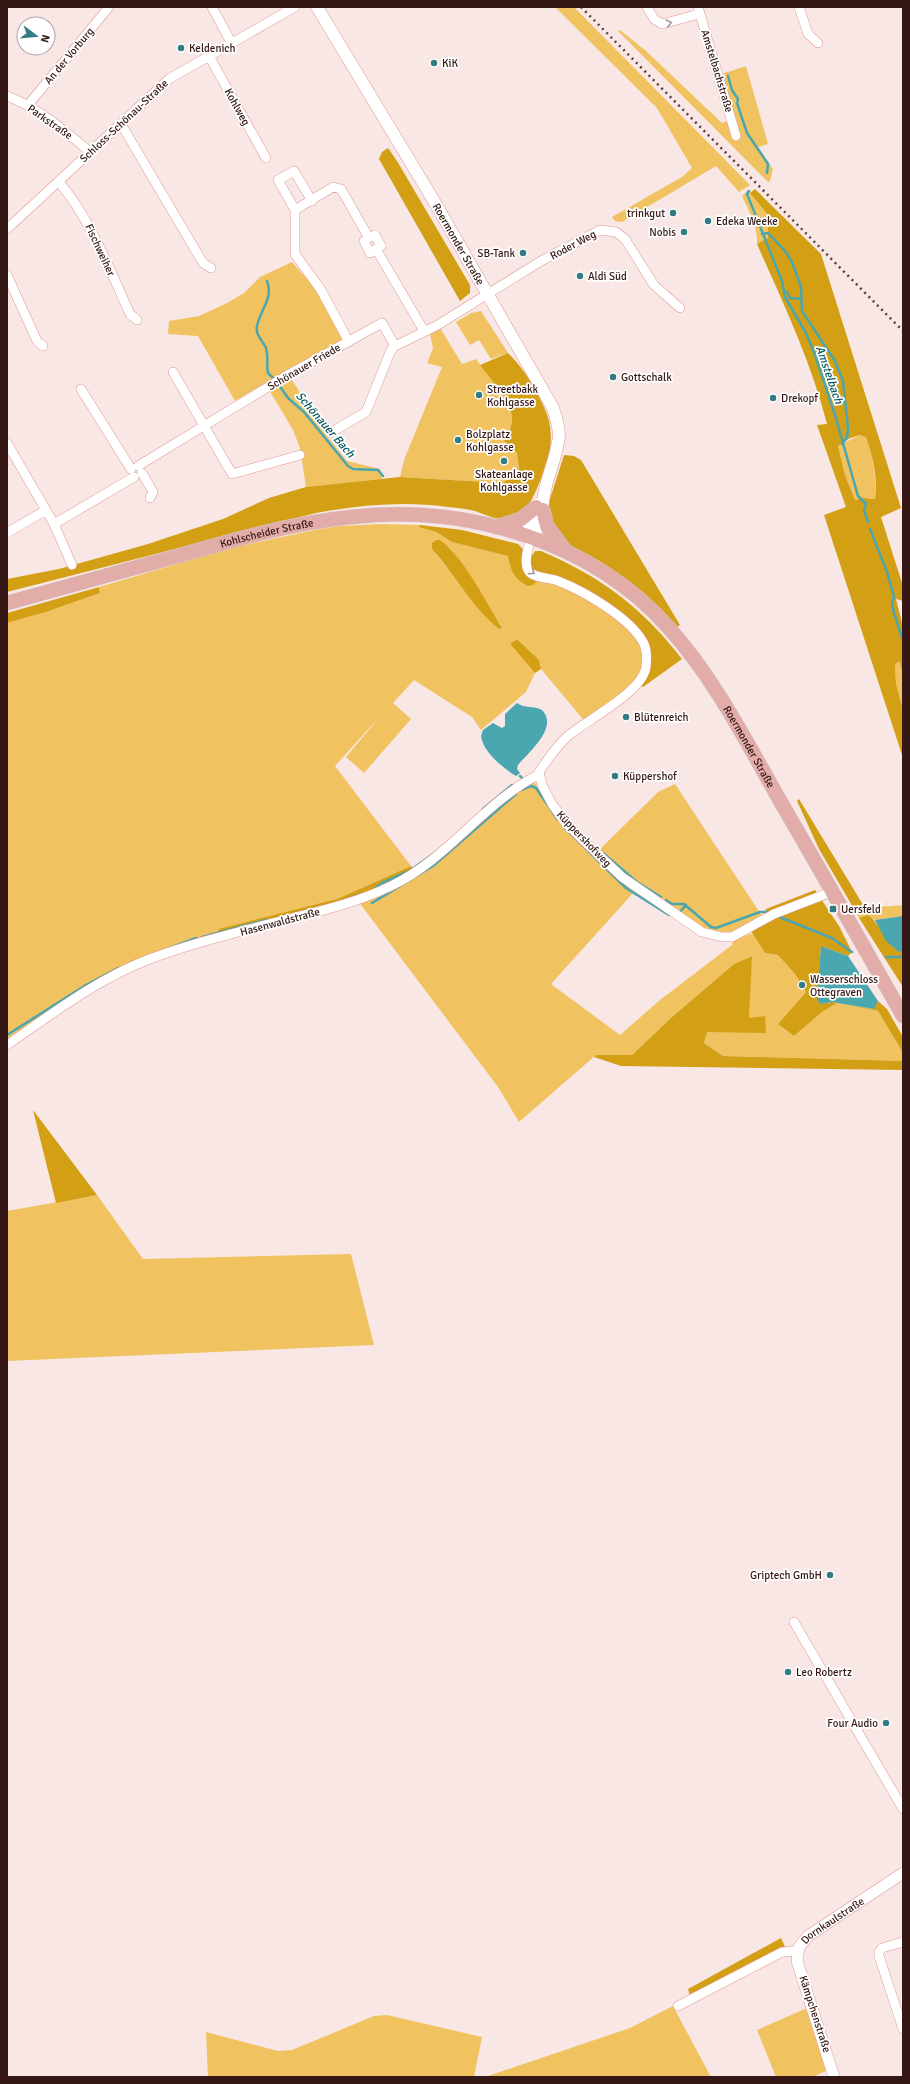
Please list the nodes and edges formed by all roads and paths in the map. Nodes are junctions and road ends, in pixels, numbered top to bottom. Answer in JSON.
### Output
{"nodes":[{"id":1,"x":109,"y":7,"type":"edge"},
{"id":2,"x":212,"y":7,"type":"edge"},
{"id":3,"x":295,"y":7,"type":"edge"},
{"id":4,"x":317,"y":7,"type":"edge"},
{"id":5,"x":647,"y":7,"type":"edge"},
{"id":6,"x":799,"y":7,"type":"edge"},
{"id":7,"x":698,"y":10,"type":"edge"},
{"id":8,"x":231,"y":42,"type":"junction"},
{"id":9,"x":818,"y":43,"type":"dead end"},
{"id":10,"x":209,"y":56,"type":"junction"},
{"id":11,"x":7,"y":96,"type":"edge"},
{"id":12,"x":28,"y":105,"type":"junction"},
{"id":13,"x":121,"y":124,"type":"junction"},
{"id":14,"x":736,"y":136,"type":"dead end"},
{"id":15,"x":90,"y":152,"type":"junction"},
{"id":16,"x":266,"y":158,"type":"dead end"},
{"id":17,"x":59,"y":182,"type":"junction"},
{"id":18,"x":312,"y":200,"type":"junction"},
{"id":19,"x":295,"y":210,"type":"junction"},
{"id":20,"x":7,"y":229,"type":"edge"},
{"id":21,"x":211,"y":268,"type":"dead end"},
{"id":22,"x":7,"y":275,"type":"edge"},
{"id":23,"x":487,"y":296,"type":"junction"},
{"id":24,"x":680,"y":308,"type":"dead end"},
{"id":25,"x":137,"y":320,"type":"dead end"},
{"id":26,"x":424,"y":331,"type":"junction"},
{"id":27,"x":349,"y":342,"type":"junction"},
{"id":28,"x":43,"y":346,"type":"dead end"},
{"id":29,"x":395,"y":346,"type":"junction"},
{"id":30,"x":173,"y":372,"type":"dead end"},
{"id":31,"x":81,"y":389,"type":"dead end"},
{"id":32,"x":204,"y":424,"type":"junction"},
{"id":33,"x":330,"y":433,"type":"dead end"},
{"id":34,"x":7,"y":443,"type":"edge"},
{"id":35,"x":300,"y":455,"type":"dead end"},
{"id":36,"x":136,"y":471,"type":"junction"},
{"id":37,"x":150,"y":498,"type":"dead end"},
{"id":38,"x":539,"y":509,"type":"junction"},
{"id":39,"x":46,"y":510,"type":"junction"},
{"id":40,"x":54,"y":524,"type":"junction"},
{"id":41,"x":496,"y":527,"type":"junction"},
{"id":42,"x":7,"y":533,"type":"edge"},
{"id":43,"x":531,"y":537,"type":"junction"},
{"id":44,"x":568,"y":553,"type":"junction"},
{"id":45,"x":72,"y":565,"type":"dead end"},
{"id":46,"x":7,"y":603,"type":"edge"},
{"id":47,"x":538,"y":775,"type":"junction"},
{"id":48,"x":831,"y":892,"type":"junction"},
{"id":49,"x":903,"y":1016,"type":"edge"},
{"id":50,"x":7,"y":1045,"type":"edge"},
{"id":51,"x":794,"y":1622,"type":"dead end"},
{"id":52,"x":903,"y":1809,"type":"edge"},
{"id":53,"x":903,"y":1873,"type":"edge"},
{"id":54,"x":903,"y":1942,"type":"edge"},
{"id":55,"x":797,"y":1952,"type":"junction"},
{"id":56,"x":678,"y":2006,"type":"dead end"},
{"id":57,"x":903,"y":2029,"type":"edge"},
{"id":58,"x":834,"y":2077,"type":"edge"}],
"edges":[{"from":1,"to":12,"type":"street","name":"An der Vorburg"},
{"from":2,"to":8,"type":"street"},
{"from":3,"to":8,"type":"street","name":"Schloss-Schönau-Straße"},
{"from":4,"to":23,"type":"main road","name":"Roermonder Straße"},
{"from":5,"to":7,"type":"street","one_way":true},
{"from":6,"to":9,"type":"street"},
{"from":7,"to":14,"type":"street","name":"Amstelbachstraße"},
{"from":8,"to":10,"type":"street","name":"Schloss-Schönau-Straße"},
{"from":10,"to":13,"type":"street","name":"Schloss-Schönau-Straße"},
{"from":10,"to":16,"type":"street","name":"Kohlweg"},
{"from":11,"to":12,"type":"street","name":"Parkstraße"},
{"from":12,"to":15,"type":"street","name":"Parkstraße"},
{"from":13,"to":15,"type":"street","name":"Schloss-Schönau-Straße"},
{"from":13,"to":21,"type":"street"},
{"from":15,"to":17,"type":"street","name":"Schloss-Schönau-Straße"},
{"from":17,"to":20,"type":"street","name":"Schloss-Schönau-Straße"},
{"from":17,"to":25,"type":"street","name":"Fischweiher"},
{"from":18,"to":19,"type":"street"},
{"from":18,"to":19,"type":"street"},
{"from":18,"to":26,"type":"street"},
{"from":19,"to":27,"type":"street"},
{"from":22,"to":28,"type":"street"},
{"from":23,"to":24,"type":"street","name":"Roder Weg"},
{"from":23,"to":26,"type":"street"},
{"from":23,"to":38,"type":"main road","name":"Roermonder Straße"},
{"from":26,"to":29,"type":"street"},
{"from":27,"to":29,"type":"street","name":"Schönauer Friede"},
{"from":27,"to":32,"type":"street","name":"Schönauer Friede"},
{"from":29,"to":33,"type":"street"},
{"from":30,"to":32,"type":"street"},
{"from":31,"to":36,"type":"street"},
{"from":32,"to":35,"type":"street"},
{"from":32,"to":36,"type":"street","name":"Schönauer Friede"},
{"from":34,"to":39,"type":"street"},
{"from":36,"to":37,"type":"street"},
{"from":36,"to":40,"type":"street","name":"Schönauer Friede"},
{"from":38,"to":41,"type":"main road"},
{"from":38,"to":43,"type":"main road","name":"Roermonder Straße"},
{"from":38,"to":44,"type":"main road"},
{"from":39,"to":40,"type":"street"},
{"from":39,"to":42,"type":"street"},
{"from":40,"to":45,"type":"street"},
{"from":41,"to":43,"type":"main road","name":"Kohlscheider Straße"},
{"from":41,"to":46,"type":"main road","name":"Kohlscheider Straße"},
{"from":43,"to":44,"type":"main road","name":"Roermonder Straße"},
{"from":43,"to":47,"type":"street","one_way":true},
{"from":44,"to":48,"type":"main road","name":"Roermonder Straße"},
{"from":47,"to":48,"type":"street","name":"Küppershofweg"},
{"from":47,"to":50,"type":"street","name":"Hasenwaldstraße"},
{"from":48,"to":49,"type":"main road","name":"Roermonder Straße"},
{"from":51,"to":52,"type":"street"},
{"from":53,"to":55,"type":"street","name":"Dornkaulstraße"},
{"from":54,"to":57,"type":"street"},
{"from":55,"to":56,"type":"street","name":"Dornkaulstraße"},
{"from":55,"to":58,"type":"street","name":"Kämpchenstraße"}]}
